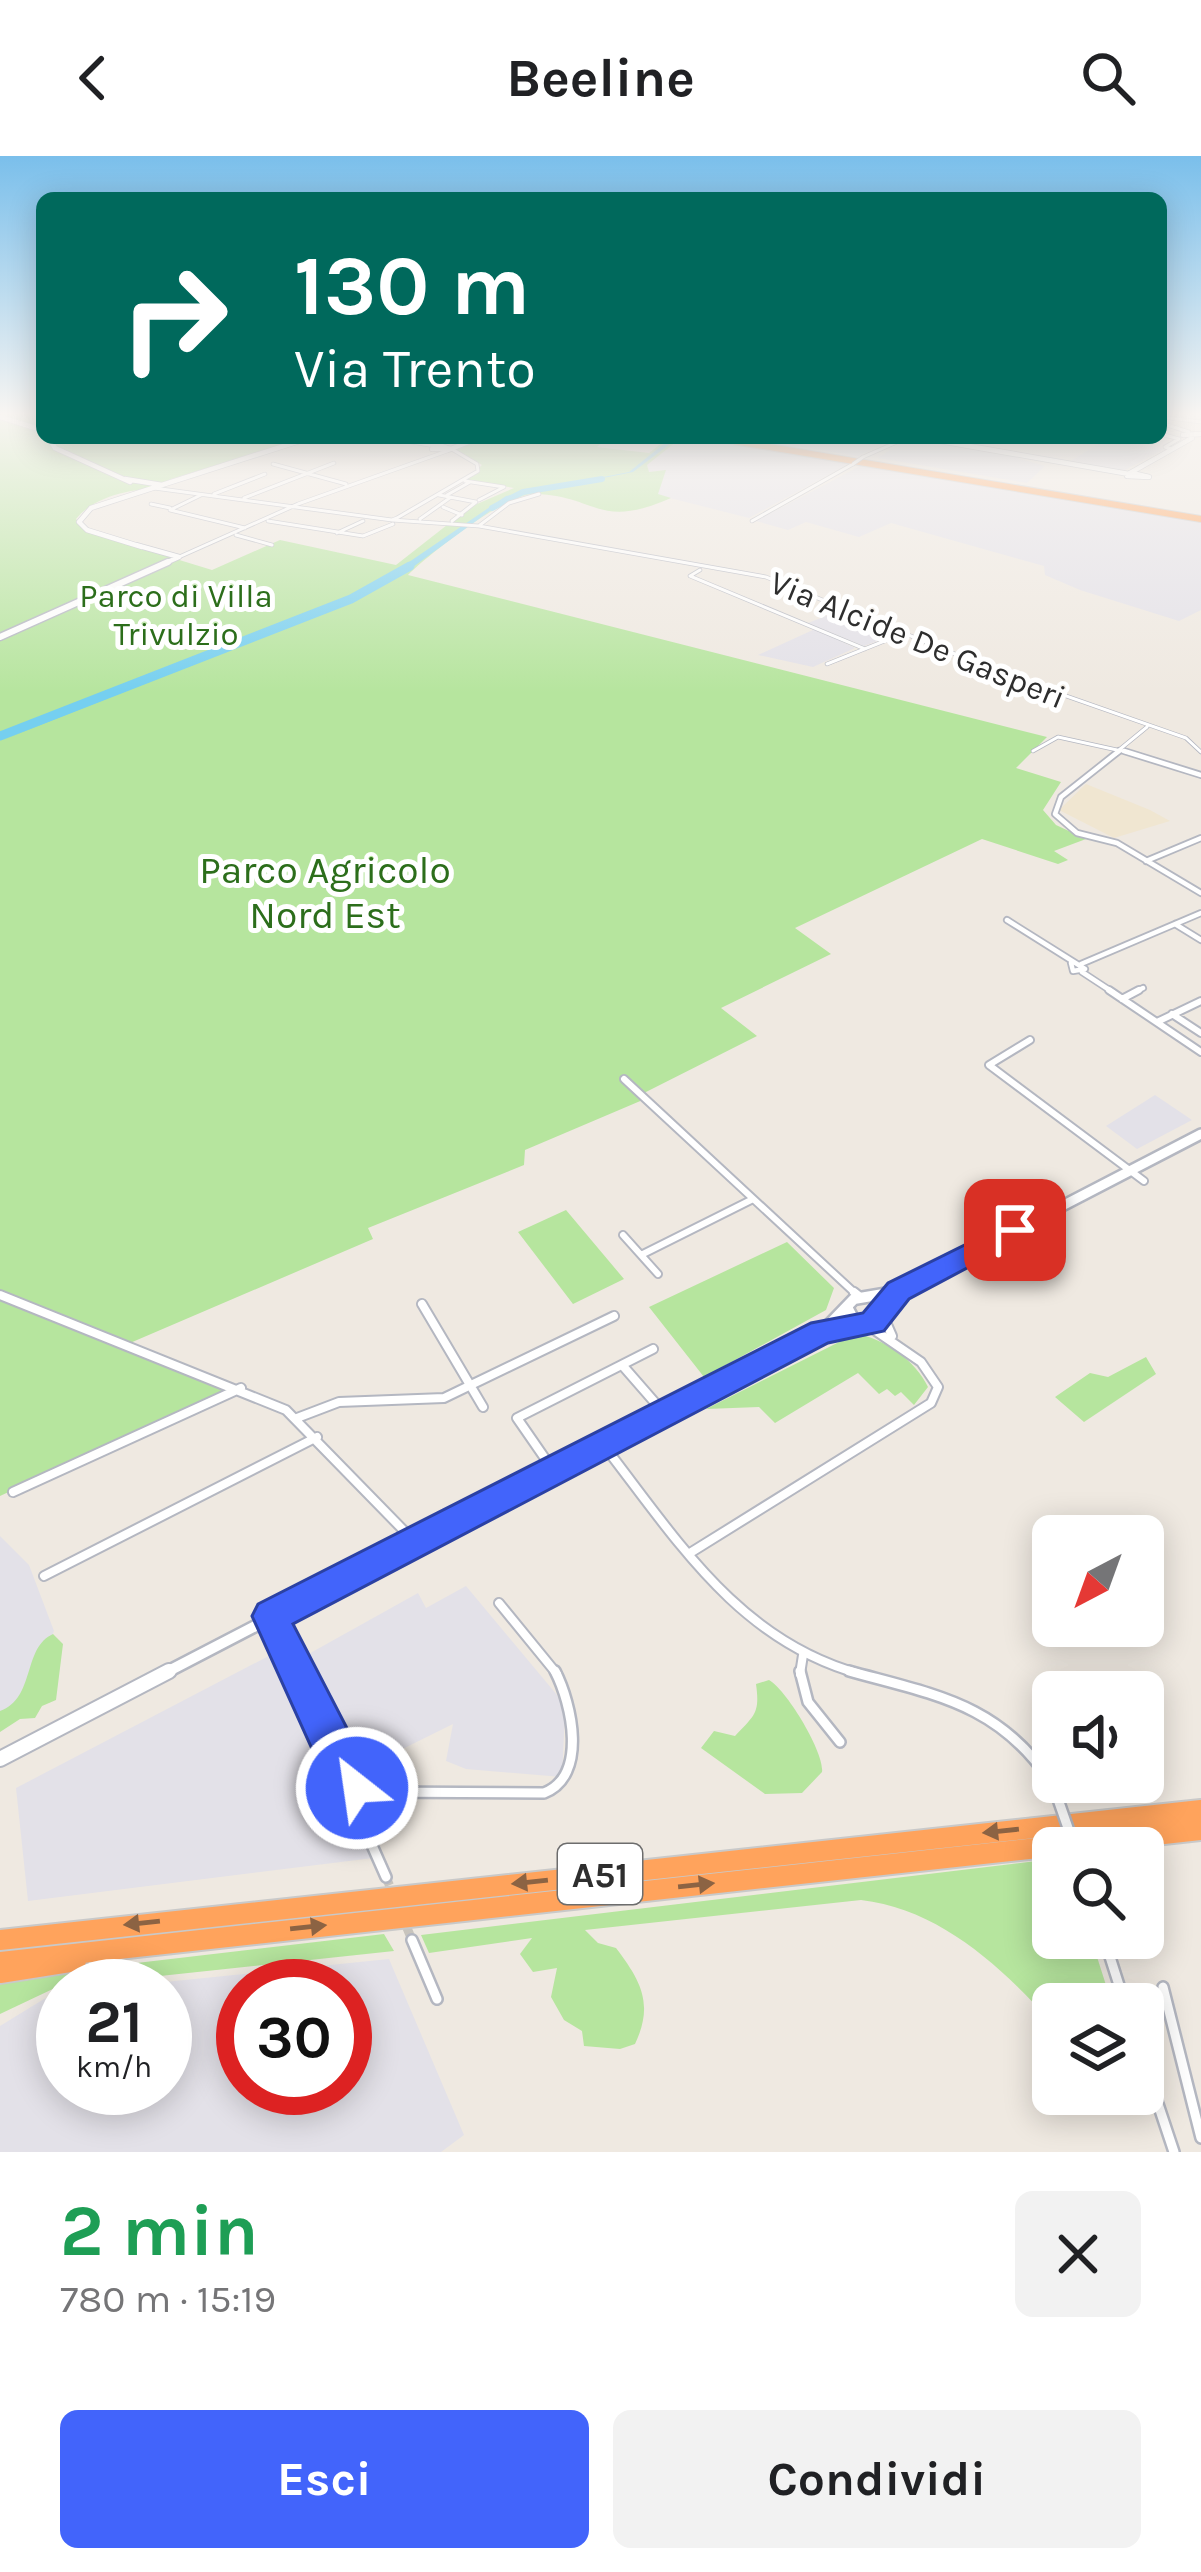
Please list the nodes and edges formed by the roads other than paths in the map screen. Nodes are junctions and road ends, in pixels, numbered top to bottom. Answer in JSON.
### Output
{"nodes":[{"id":1,"x":94,"y":506,"type":"edge"},
{"id":2,"x":161,"y":506,"type":"edge"},
{"id":3,"x":175,"y":506,"type":"edge"},
{"id":4,"x":294,"y":506,"type":"joint"},
{"id":5,"x":419,"y":506,"type":"edge"},
{"id":6,"x":443,"y":506,"type":"joint"},
{"id":7,"x":472,"y":506,"type":"edge"},
{"id":8,"x":503,"y":506,"type":"edge"},
{"id":9,"x":778,"y":506,"type":"edge"},
{"id":10,"x":1125,"y":506,"type":"edge"},
{"id":11,"x":1132,"y":506,"type":"edge"},
{"id":12,"x":170,"y":508,"type":"junction"},
{"id":13,"x":462,"y":515,"type":"junction"},
{"id":14,"x":363,"y":518,"type":"junction"},
{"id":15,"x":420,"y":518,"type":"junction"},
{"id":16,"x":1201,"y":518,"type":"edge"},
{"id":17,"x":264,"y":520,"type":"junction"},
{"id":18,"x":398,"y":520,"type":"junction"},
{"id":19,"x":752,"y":521,"type":"dead end"},
{"id":20,"x":477,"y":526,"type":"junction"},
{"id":21,"x":246,"y":528,"type":"junction"},
{"id":22,"x":337,"y":533,"type":"junction"},
{"id":23,"x":232,"y":535,"type":"junction"},
{"id":24,"x":272,"y":544,"type":"dead end"},
{"id":25,"x":136,"y":545,"type":"junction"},
{"id":26,"x":176,"y":556,"type":"junction"},
{"id":27,"x":158,"y":558,"type":"junction"},
{"id":28,"x":703,"y":568,"type":"junction"},
{"id":29,"x":139,"y":576,"type":"junction"},
{"id":30,"x":907,"y":632,"type":"junction"},
{"id":31,"x":0,"y":637,"type":"edge"},
{"id":32,"x":865,"y":649,"type":"junction"},
{"id":33,"x":827,"y":664,"type":"dead end"},
{"id":34,"x":1127,"y":719,"type":"junction"},
{"id":35,"x":1138,"y":729,"type":"junction"},
{"id":36,"x":1174,"y":734,"type":"junction"},
{"id":37,"x":1033,"y":751,"type":"dead end"},
{"id":38,"x":1120,"y":751,"type":"junction"},
{"id":39,"x":1201,"y":752,"type":"edge"},
{"id":40,"x":1201,"y":774,"type":"edge"},
{"id":41,"x":1201,"y":838,"type":"edge"},
{"id":42,"x":1146,"y":861,"type":"junction"},
{"id":43,"x":1201,"y":893,"type":"edge"},
{"id":44,"x":1201,"y":913,"type":"edge"},
{"id":45,"x":1007,"y":920,"type":"dead end"},
{"id":46,"x":1175,"y":924,"type":"junction"},
{"id":47,"x":1201,"y":940,"type":"edge"},
{"id":48,"x":1082,"y":968,"type":"junction"},
{"id":49,"x":1143,"y":988,"type":"dead end"},
{"id":50,"x":1122,"y":999,"type":"junction"},
{"id":51,"x":1201,"y":1000,"type":"edge"},
{"id":52,"x":1172,"y":1014,"type":"junction"},
{"id":53,"x":1157,"y":1022,"type":"junction"},
{"id":54,"x":1201,"y":1034,"type":"edge"},
{"id":55,"x":1030,"y":1040,"type":"dead end"},
{"id":56,"x":1201,"y":1052,"type":"edge"},
{"id":57,"x":624,"y":1079,"type":"dead end"},
{"id":58,"x":1201,"y":1134,"type":"edge"},
{"id":59,"x":1130,"y":1170,"type":"junction"},
{"id":60,"x":1144,"y":1181,"type":"dead end"},
{"id":61,"x":753,"y":1199,"type":"junction"},
{"id":62,"x":623,"y":1234,"type":"dead end"},
{"id":63,"x":640,"y":1255,"type":"junction"},
{"id":64,"x":658,"y":1274,"type":"dead end"},
{"id":65,"x":842,"y":1284,"type":"junction"},
{"id":66,"x":898,"y":1291,"type":"junction"},
{"id":67,"x":0,"y":1294,"type":"edge"},
{"id":68,"x":867,"y":1298,"type":"junction"},
{"id":69,"x":422,"y":1304,"type":"dead end"},
{"id":70,"x":849,"y":1304,"type":"junction"},
{"id":71,"x":881,"y":1313,"type":"junction"},
{"id":72,"x":614,"y":1316,"type":"dead end"},
{"id":73,"x":860,"y":1323,"type":"junction"},
{"id":74,"x":822,"y":1332,"type":"junction"},
{"id":75,"x":899,"y":1344,"type":"junction"},
{"id":76,"x":653,"y":1349,"type":"dead end"},
{"id":77,"x":622,"y":1365,"type":"junction"},
{"id":78,"x":469,"y":1387,"type":"junction"},
{"id":79,"x":241,"y":1388,"type":"junction"},
{"id":80,"x":483,"y":1407,"type":"dead end"},
{"id":81,"x":664,"y":1413,"type":"junction"},
{"id":82,"x":297,"y":1418,"type":"junction"},
{"id":83,"x":317,"y":1437,"type":"junction"},
{"id":84,"x":603,"y":1444,"type":"junction"},
{"id":85,"x":553,"y":1470,"type":"junction"},
{"id":86,"x":13,"y":1492,"type":"dead end"},
{"id":87,"x":413,"y":1541,"type":"junction"},
{"id":88,"x":689,"y":1554,"type":"junction"},
{"id":89,"x":44,"y":1576,"type":"dead end"},
{"id":90,"x":499,"y":1603,"type":"dead end"},
{"id":91,"x":271,"y":1616,"type":"junction"},
{"id":92,"x":803,"y":1655,"type":"junction"},
{"id":93,"x":840,"y":1742,"type":"dead end"},
{"id":94,"x":1032,"y":1746,"type":"edge"},
{"id":95,"x":0,"y":1759,"type":"edge"},
{"id":96,"x":346,"y":1776,"type":"junction"},
{"id":97,"x":1201,"y":1810,"type":"edge"},
{"id":98,"x":1201,"y":1830,"type":"edge"},
{"id":99,"x":386,"y":1877,"type":"tunnel mouth"},
{"id":100,"x":0,"y":1940,"type":"edge"},
{"id":101,"x":412,"y":1940,"type":"tunnel mouth"},
{"id":102,"x":150,"y":1945,"type":"junction"},
{"id":103,"x":0,"y":1962,"type":"edge"},
{"id":104,"x":0,"y":1973,"type":"edge"},
{"id":105,"x":1164,"y":1991,"type":"edge"},
{"id":106,"x":436,"y":1999,"type":"dead end"},
{"id":107,"x":1162,"y":2115,"type":"edge"},
{"id":108,"x":1201,"y":2138,"type":"edge"},
{"id":109,"x":1174,"y":2152,"type":"edge"}],
"edges":[{"from":1,"to":25,"type":"street"},
{"from":2,"to":12,"type":"street"},
{"from":3,"to":12,"type":"street"},
{"from":4,"to":14,"type":"street"},
{"from":4,"to":17,"type":"street"},
{"from":5,"to":18,"type":"street"},
{"from":6,"to":13,"type":"street"},
{"from":6,"to":15,"type":"street"},
{"from":7,"to":13,"type":"street"},
{"from":8,"to":20,"type":"street"},
{"from":9,"to":19,"type":"street","bridge":true},
{"from":10,"to":16,"type":"highway"},
{"from":11,"to":16,"type":"highway"},
{"from":12,"to":21,"type":"street"},
{"from":13,"to":15,"type":"street"},
{"from":14,"to":18,"type":"street"},
{"from":14,"to":22,"type":"street"},
{"from":15,"to":18,"type":"street"},
{"from":17,"to":21,"type":"street"},
{"from":17,"to":22,"type":"street"},
{"from":18,"to":20,"type":"street","name":"Via Alcide De Gasperi"},
{"from":18,"to":22,"type":"street"},
{"from":20,"to":28,"type":"street","name":"Via Alcide De Gasperi"},
{"from":21,"to":23,"type":"street"},
{"from":23,"to":24,"type":"street"},
{"from":23,"to":26,"type":"street"},
{"from":25,"to":26,"type":"street"},
{"from":25,"to":27,"type":"street"},
{"from":26,"to":27,"type":"street"},
{"from":26,"to":29,"type":"street"},
{"from":27,"to":29,"type":"street"},
{"from":28,"to":30,"type":"street","name":"Via Alcide De Gasperi"},
{"from":28,"to":32,"type":"street"},
{"from":29,"to":31,"type":"street"},
{"from":30,"to":32,"type":"street"},
{"from":30,"to":34,"type":"street","name":"Via Alcide De Gasperi"},
{"from":32,"to":33,"type":"street"},
{"from":34,"to":35,"type":"street","name":"Via Alcide De Gasperi"},
{"from":34,"to":36,"type":"street"},
{"from":35,"to":36,"type":"street"},
{"from":35,"to":38,"type":"street"},
{"from":36,"to":39,"type":"street"},
{"from":37,"to":38,"type":"street"},
{"from":38,"to":40,"type":"street"},
{"from":38,"to":42,"type":"street"},
{"from":41,"to":42,"type":"street"},
{"from":42,"to":43,"type":"street"},
{"from":44,"to":46,"type":"street"},
{"from":45,"to":48,"type":"street"},
{"from":46,"to":47,"type":"street"},
{"from":46,"to":48,"type":"street"},
{"from":48,"to":50,"type":"street"},
{"from":49,"to":50,"type":"street"},
{"from":50,"to":53,"type":"street"},
{"from":51,"to":52,"type":"street"},
{"from":52,"to":53,"type":"street"},
{"from":52,"to":54,"type":"street"},
{"from":53,"to":56,"type":"street"},
{"from":55,"to":59,"type":"street"},
{"from":57,"to":61,"type":"street"},
{"from":58,"to":59,"type":"street"},
{"from":59,"to":60,"type":"street"},
{"from":59,"to":66,"type":"street"},
{"from":61,"to":63,"type":"street"},
{"from":61,"to":65,"type":"street"},
{"from":62,"to":63,"type":"street"},
{"from":63,"to":64,"type":"street"},
{"from":65,"to":68,"type":"street"},
{"from":65,"to":70,"type":"street"},
{"from":66,"to":68,"type":"street"},
{"from":66,"to":71,"type":"street"},
{"from":67,"to":79,"type":"street"},
{"from":68,"to":70,"type":"street"},
{"from":68,"to":71,"type":"street"},
{"from":69,"to":78,"type":"street"},
{"from":70,"to":73,"type":"street"},
{"from":70,"to":74,"type":"street"},
{"from":71,"to":73,"type":"street"},
{"from":71,"to":75,"type":"street"},
{"from":72,"to":78,"type":"street"},
{"from":73,"to":74,"type":"street"},
{"from":73,"to":75,"type":"street"},
{"from":74,"to":81,"type":"street"},
{"from":75,"to":88,"type":"street"},
{"from":76,"to":77,"type":"street"},
{"from":77,"to":81,"type":"street"},
{"from":77,"to":85,"type":"street"},
{"from":78,"to":80,"type":"street"},
{"from":78,"to":82,"type":"street"},
{"from":79,"to":82,"type":"street"},
{"from":79,"to":86,"type":"street"},
{"from":81,"to":84,"type":"street"},
{"from":82,"to":83,"type":"street"},
{"from":83,"to":87,"type":"street"},
{"from":83,"to":89,"type":"street"},
{"from":84,"to":85,"type":"street"},
{"from":84,"to":88,"type":"street"},
{"from":85,"to":87,"type":"street"},
{"from":87,"to":91,"type":"street"},
{"from":88,"to":92,"type":"street"},
{"from":90,"to":96,"type":"street"},
{"from":91,"to":95,"type":"street"},
{"from":91,"to":96,"type":"street"},
{"from":92,"to":93,"type":"street"},
{"from":92,"to":94,"type":"street"},
{"from":96,"to":99,"type":"street"},
{"from":97,"to":100,"type":"highway","number":"A51","one_way":true},
{"from":102,"to":98,"type":"highway","number":"A51","one_way":true},
{"from":101,"to":106,"type":"street"},
{"from":102,"to":103,"type":"highway","number":"A51"},
{"from":102,"to":104,"type":"highway"},
{"from":105,"to":108,"type":"street"},
{"from":107,"to":109,"type":"street"}]}
